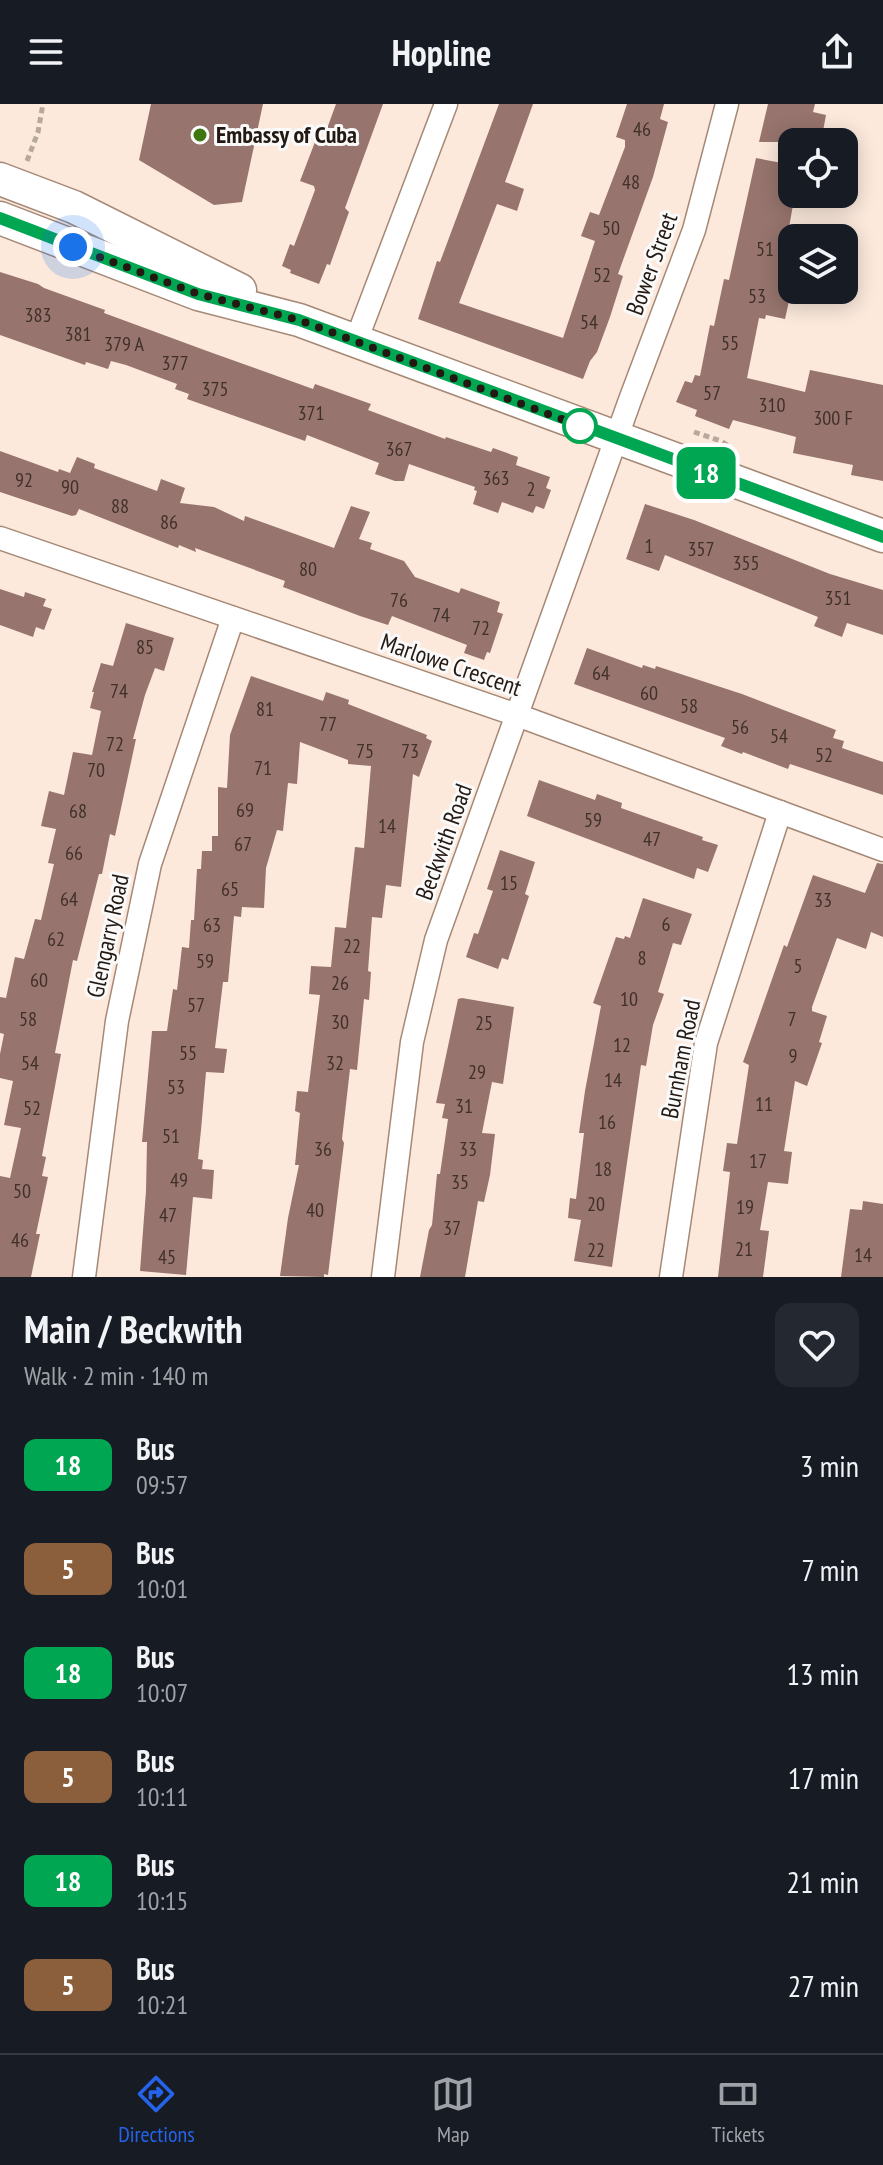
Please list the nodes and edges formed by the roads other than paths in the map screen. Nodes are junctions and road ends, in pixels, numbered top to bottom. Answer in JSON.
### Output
{"nodes":[{"id":1,"x":446,"y":104,"type":"edge"},
{"id":2,"x":727,"y":104,"type":"edge"},
{"id":3,"x":13,"y":172,"type":"edge"},
{"id":4,"x":0,"y":218,"type":"edge"},
{"id":5,"x":299,"y":320,"type":"junction"},
{"id":6,"x":356,"y":341,"type":"junction"},
{"id":7,"x":616,"y":439,"type":"junction"},
{"id":8,"x":883,"y":536,"type":"edge"},
{"id":9,"x":0,"y":538,"type":"edge"},
{"id":10,"x":233,"y":618,"type":"junction"},
{"id":11,"x":517,"y":715,"type":"junction"},
{"id":12,"x":780,"y":812,"type":"junction"},
{"id":13,"x":883,"y":850,"type":"edge"},
{"id":14,"x":84,"y":1277,"type":"edge"},
{"id":15,"x":383,"y":1277,"type":"edge"},
{"id":16,"x":671,"y":1277,"type":"edge"}],
"edges":[{"from":1,"to":6,"type":"street"},
{"from":2,"to":7,"type":"street","name":"Bower Street"},
{"from":3,"to":5,"type":"main road"},
{"from":4,"to":5,"type":"main road"},
{"from":5,"to":6,"type":"main road"},
{"from":6,"to":7,"type":"main road"},
{"from":7,"to":8,"type":"main road"},
{"from":7,"to":11,"type":"street","name":"Beckwith Road"},
{"from":9,"to":10,"type":"street","name":"Marlowe Crescent"},
{"from":10,"to":11,"type":"street","name":"Marlowe Crescent"},
{"from":10,"to":14,"type":"street","name":"Glengarry Road"},
{"from":11,"to":12,"type":"street","name":"Marlowe Crescent"},
{"from":11,"to":15,"type":"street","name":"Beckwith Road"},
{"from":12,"to":13,"type":"street","name":"Marlowe Crescent"},
{"from":12,"to":16,"type":"street","name":"Burnham Road"}]}
